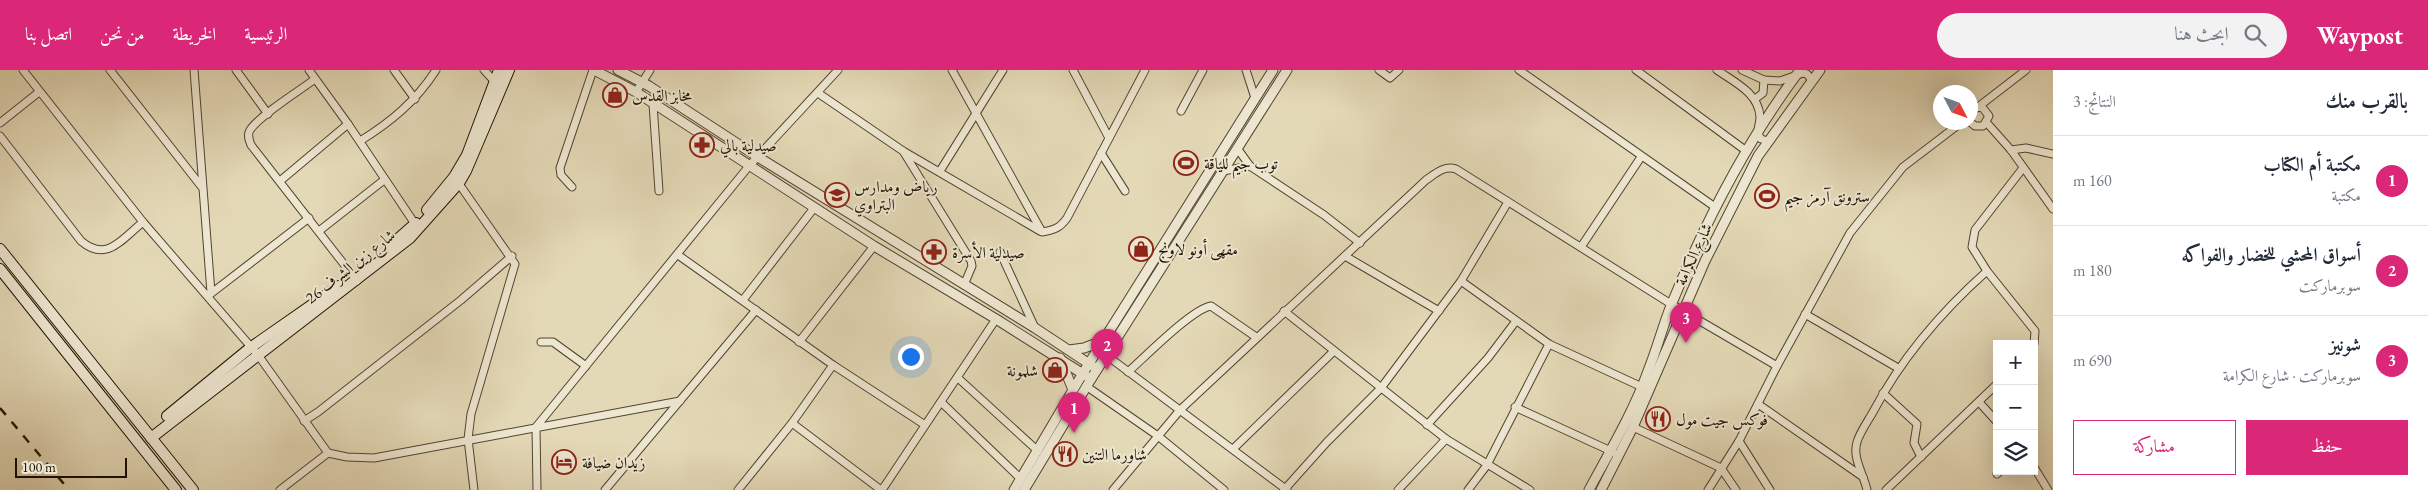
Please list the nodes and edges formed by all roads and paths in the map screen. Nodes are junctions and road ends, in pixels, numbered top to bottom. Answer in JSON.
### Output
{"nodes":[{"id":1,"x":22,"y":70,"type":"edge"},
{"id":2,"x":110,"y":70,"type":"edge"},
{"id":3,"x":194,"y":70,"type":"edge"},
{"id":4,"x":236,"y":70,"type":"edge"},
{"id":5,"x":309,"y":70,"type":"edge"},
{"id":6,"x":394,"y":70,"type":"edge"},
{"id":7,"x":436,"y":70,"type":"edge"},
{"id":8,"x":484,"y":70,"type":"edge"},
{"id":9,"x":499,"y":70,"type":"edge"},
{"id":10,"x":508,"y":70,"type":"edge"},
{"id":11,"x":594,"y":70,"type":"edge"},
{"id":12,"x":618,"y":70,"type":"edge"},
{"id":13,"x":650,"y":70,"type":"edge"},
{"id":14,"x":838,"y":70,"type":"edge"},
{"id":15,"x":952,"y":70,"type":"edge"},
{"id":16,"x":1003,"y":70,"type":"edge"},
{"id":17,"x":1073,"y":70,"type":"edge"},
{"id":18,"x":1145,"y":70,"type":"edge"},
{"id":19,"x":1203,"y":70,"type":"edge"},
{"id":20,"x":1246,"y":70,"type":"edge"},
{"id":21,"x":1287,"y":70,"type":"edge"},
{"id":22,"x":1379,"y":70,"type":"edge"},
{"id":23,"x":1399,"y":70,"type":"edge"},
{"id":24,"x":1519,"y":70,"type":"edge"},
{"id":25,"x":1636,"y":70,"type":"edge"},
{"id":26,"x":1717,"y":70,"type":"edge"},
{"id":27,"x":1742,"y":70,"type":"edge"},
{"id":28,"x":1820,"y":70,"type":"edge"},
{"id":29,"x":2026,"y":70,"type":"edge"},
{"id":30,"x":1271,"y":71,"type":"edge"},
{"id":31,"x":1798,"y":72,"type":"edge"},
{"id":32,"x":1282,"y":78,"type":"junction"},
{"id":33,"x":315,"y":79,"type":"junction"},
{"id":34,"x":1764,"y":80,"type":"junction"},
{"id":35,"x":1812,"y":80,"type":"junction"},
{"id":36,"x":495,"y":82,"type":"junction"},
{"id":37,"x":642,"y":82,"type":"junction"},
{"id":38,"x":39,"y":92,"type":"junction"},
{"id":39,"x":636,"y":92,"type":"junction"},
{"id":40,"x":818,"y":93,"type":"junction"},
{"id":41,"x":1255,"y":98,"type":"junction"},
{"id":42,"x":1755,"y":98,"type":"junction"},
{"id":43,"x":415,"y":99,"type":"junction"},
{"id":44,"x":653,"y":104,"type":"junction"},
{"id":45,"x":1982,"y":108,"type":"junction"},
{"id":46,"x":1978,"y":109,"type":"edge"},
{"id":47,"x":1181,"y":111,"type":"dead end"},
{"id":48,"x":268,"y":114,"type":"junction"},
{"id":49,"x":976,"y":114,"type":"junction"},
{"id":50,"x":0,"y":123,"type":"edge"},
{"id":51,"x":1987,"y":123,"type":"junction"},
{"id":52,"x":348,"y":124,"type":"junction"},
{"id":53,"x":1978,"y":126,"type":"edge"},
{"id":54,"x":1758,"y":129,"type":"junction"},
{"id":55,"x":1954,"y":130,"type":"edge"},
{"id":56,"x":0,"y":136,"type":"edge"},
{"id":57,"x":1109,"y":138,"type":"junction"},
{"id":58,"x":360,"y":141,"type":"junction"},
{"id":59,"x":1768,"y":141,"type":"junction"},
{"id":60,"x":1237,"y":148,"type":"junction"},
{"id":61,"x":1745,"y":150,"type":"junction"},
{"id":62,"x":2011,"y":150,"type":"junction"},
{"id":63,"x":903,"y":151,"type":"junction"},
{"id":64,"x":1101,"y":153,"type":"junction"},
{"id":65,"x":2053,"y":154,"type":"edge"},
{"id":66,"x":758,"y":157,"type":"junction"},
{"id":67,"x":1641,"y":157,"type":"junction"},
{"id":68,"x":749,"y":166,"type":"junction"},
{"id":69,"x":1250,"y":166,"type":"junction"},
{"id":70,"x":2023,"y":168,"type":"junction"},
{"id":71,"x":1223,"y":171,"type":"junction"},
{"id":72,"x":940,"y":172,"type":"junction"},
{"id":73,"x":384,"y":180,"type":"junction"},
{"id":74,"x":456,"y":180,"type":"junction"},
{"id":75,"x":280,"y":181,"type":"junction"},
{"id":76,"x":572,"y":186,"type":"dead end"},
{"id":77,"x":201,"y":187,"type":"junction"},
{"id":78,"x":658,"y":191,"type":"dead end"},
{"id":79,"x":1124,"y":192,"type":"dead end"},
{"id":80,"x":1508,"y":202,"type":"junction"},
{"id":81,"x":1715,"y":207,"type":"junction"},
{"id":82,"x":814,"y":208,"type":"junction"},
{"id":83,"x":2053,"y":208,"type":"edge"},
{"id":84,"x":309,"y":218,"type":"junction"},
{"id":85,"x":143,"y":222,"type":"junction"},
{"id":86,"x":415,"y":224,"type":"junction"},
{"id":87,"x":319,"y":231,"type":"junction"},
{"id":88,"x":1042,"y":232,"type":"junction"},
{"id":89,"x":1360,"y":243,"type":"junction"},
{"id":90,"x":874,"y":246,"type":"junction"},
{"id":91,"x":1582,"y":247,"type":"junction"},
{"id":92,"x":0,"y":248,"type":"edge"},
{"id":93,"x":1000,"y":252,"type":"dead end"},
{"id":94,"x":678,"y":255,"type":"junction"},
{"id":95,"x":512,"y":256,"type":"junction"},
{"id":96,"x":1345,"y":256,"type":"junction"},
{"id":97,"x":0,"y":269,"type":"edge"},
{"id":98,"x":1987,"y":271,"type":"junction"},
{"id":99,"x":355,"y":278,"type":"junction"},
{"id":100,"x":1460,"y":281,"type":"junction"},
{"id":101,"x":964,"y":285,"type":"junction"},
{"id":102,"x":209,"y":295,"type":"junction"},
{"id":103,"x":743,"y":300,"type":"junction"},
{"id":104,"x":1671,"y":304,"type":"junction"},
{"id":105,"x":756,"y":310,"type":"junction"},
{"id":106,"x":1683,"y":310,"type":"junction"},
{"id":107,"x":1284,"y":311,"type":"junction"},
{"id":108,"x":1439,"y":311,"type":"junction"},
{"id":109,"x":1805,"y":314,"type":"junction"},
{"id":110,"x":996,"y":319,"type":"junction"},
{"id":111,"x":1516,"y":321,"type":"junction"},
{"id":112,"x":1035,"y":328,"type":"junction"},
{"id":113,"x":1256,"y":338,"type":"junction"},
{"id":114,"x":1105,"y":340,"type":"junction"},
{"id":115,"x":2034,"y":340,"type":"edge"},
{"id":116,"x":542,"y":342,"type":"dead end"},
{"id":117,"x":800,"y":342,"type":"junction"},
{"id":118,"x":1549,"y":344,"type":"junction"},
{"id":119,"x":1069,"y":350,"type":"junction"},
{"id":120,"x":1334,"y":351,"type":"junction"},
{"id":121,"x":254,"y":352,"type":"junction"},
{"id":122,"x":1106,"y":355,"type":"junction"},
{"id":123,"x":1060,"y":358,"type":"junction"},
{"id":124,"x":1090,"y":363,"type":"junction"},
{"id":125,"x":833,"y":365,"type":"junction"},
{"id":126,"x":586,"y":366,"type":"junction"},
{"id":127,"x":1777,"y":366,"type":"junction"},
{"id":128,"x":1898,"y":368,"type":"junction"},
{"id":129,"x":1098,"y":369,"type":"junction"},
{"id":130,"x":1128,"y":372,"type":"junction"},
{"id":131,"x":1083,"y":373,"type":"junction"},
{"id":132,"x":958,"y":378,"type":"junction"},
{"id":133,"x":1089,"y":383,"type":"junction"},
{"id":134,"x":1996,"y":385,"type":"edge"},
{"id":135,"x":1642,"y":387,"type":"junction"},
{"id":136,"x":1381,"y":388,"type":"junction"},
{"id":137,"x":1073,"y":390,"type":"junction"},
{"id":138,"x":1883,"y":393,"type":"junction"},
{"id":139,"x":680,"y":401,"type":"junction"},
{"id":140,"x":941,"y":402,"type":"junction"},
{"id":141,"x":1979,"y":402,"type":"junction"},
{"id":142,"x":1758,"y":404,"type":"junction"},
{"id":143,"x":1515,"y":407,"type":"junction"},
{"id":144,"x":1180,"y":410,"type":"junction"},
{"id":145,"x":1993,"y":418,"type":"edge"},
{"id":146,"x":304,"y":421,"type":"junction"},
{"id":147,"x":792,"y":423,"type":"junction"},
{"id":148,"x":925,"y":425,"type":"junction"},
{"id":149,"x":1427,"y":425,"type":"junction"},
{"id":150,"x":536,"y":427,"type":"junction"},
{"id":151,"x":1633,"y":428,"type":"junction"},
{"id":152,"x":149,"y":435,"type":"junction"},
{"id":153,"x":1158,"y":436,"type":"junction"},
{"id":154,"x":468,"y":439,"type":"junction"},
{"id":155,"x":1446,"y":439,"type":"junction"},
{"id":156,"x":1739,"y":441,"type":"junction"},
{"id":157,"x":1233,"y":449,"type":"junction"},
{"id":158,"x":1038,"y":451,"type":"junction"},
{"id":159,"x":1610,"y":451,"type":"junction"},
{"id":160,"x":328,"y":453,"type":"junction"},
{"id":161,"x":1620,"y":455,"type":"junction"},
{"id":162,"x":1921,"y":457,"type":"junction"},
{"id":163,"x":1487,"y":465,"type":"junction"},
{"id":164,"x":1721,"y":468,"type":"junction"},
{"id":165,"x":2038,"y":474,"type":"edge"},
{"id":166,"x":1863,"y":477,"type":"junction"},
{"id":167,"x":1027,"y":485,"type":"edge"},
{"id":168,"x":282,"y":489,"type":"edge"},
{"id":169,"x":176,"y":490,"type":"edge"},
{"id":170,"x":193,"y":490,"type":"edge"},
{"id":171,"x":474,"y":490,"type":"edge"},
{"id":172,"x":537,"y":490,"type":"edge"},
{"id":173,"x":605,"y":490,"type":"edge"},
{"id":174,"x":738,"y":490,"type":"edge"},
{"id":175,"x":881,"y":490,"type":"edge"},
{"id":176,"x":1014,"y":490,"type":"edge"},
{"id":177,"x":1113,"y":490,"type":"edge"},
{"id":178,"x":1224,"y":490,"type":"edge"},
{"id":179,"x":1286,"y":490,"type":"edge"},
{"id":180,"x":1398,"y":490,"type":"edge"},
{"id":181,"x":1468,"y":490,"type":"edge"},
{"id":182,"x":1530,"y":490,"type":"edge"},
{"id":183,"x":1589,"y":490,"type":"edge"},
{"id":184,"x":1601,"y":490,"type":"edge"},
{"id":185,"x":1708,"y":490,"type":"edge"},
{"id":186,"x":1736,"y":490,"type":"edge"},
{"id":187,"x":1770,"y":490,"type":"edge"},
{"id":188,"x":1868,"y":490,"type":"edge"},
{"id":189,"x":1886,"y":490,"type":"edge"},
{"id":190,"x":2048,"y":490,"type":"edge"}],
"edges":[{"from":1,"to":38,"type":"street"},
{"from":2,"to":77,"type":"street"},
{"from":3,"to":77,"type":"street"},
{"from":4,"to":48,"type":"street"},
{"from":5,"to":33,"type":"street"},
{"from":6,"to":43,"type":"street"},
{"from":7,"to":43,"type":"street"},
{"from":8,"to":36,"type":"street"},
{"from":9,"to":36,"type":"main road","name":"شارع زين الشرف 26"},
{"from":10,"to":74,"type":"main road","name":"شارع زين الشرف 26"},
{"from":11,"to":39,"type":"street"},
{"from":11,"to":76,"type":"street"},
{"from":12,"to":37,"type":"street"},
{"from":13,"to":37,"type":"street"},
{"from":14,"to":40,"type":"street"},
{"from":15,"to":49,"type":"street"},
{"from":16,"to":49,"type":"street"},
{"from":17,"to":57,"type":"street"},
{"from":18,"to":57,"type":"street"},
{"from":19,"to":47,"type":"street"},
{"from":20,"to":41,"type":"street"},
{"from":21,"to":32,"type":"street"},
{"from":22,"to":23,"type":"street"},
{"from":24,"to":67,"type":"street"},
{"from":25,"to":61,"type":"street"},
{"from":26,"to":42,"type":"street"},
{"from":27,"to":34,"type":"street"},
{"from":28,"to":35,"type":"street","name":"شارع الكرامة"},
{"from":29,"to":45,"type":"street"},
{"from":30,"to":32,"type":"street"},
{"from":30,"to":41,"type":"street"},
{"from":31,"to":34,"type":"street"},
{"from":31,"to":35,"type":"street"},
{"from":31,"to":54,"type":"street","name":"شارع الكرامة"},
{"from":32,"to":60,"type":"street"},
{"from":33,"to":48,"type":"street"},
{"from":33,"to":52,"type":"street"},
{"from":34,"to":42,"type":"street"},
{"from":35,"to":59,"type":"street","name":"شارع الكرامة"},
{"from":36,"to":74,"type":"main road","name":"شارع زين الشرف 26"},
{"from":37,"to":39,"type":"street"},
{"from":37,"to":66,"type":"street"},
{"from":38,"to":50,"type":"street"},
{"from":38,"to":85,"type":"street"},
{"from":39,"to":44,"type":"street"},
{"from":40,"to":63,"type":"street"},
{"from":40,"to":66,"type":"street"},
{"from":41,"to":114,"type":"street"},
{"from":42,"to":54,"type":"street"},
{"from":43,"to":58,"type":"street"},
{"from":44,"to":68,"type":"street"},
{"from":44,"to":78,"type":"street"},
{"from":45,"to":46,"type":"street"},
{"from":45,"to":51,"type":"street"},
{"from":48,"to":75,"type":"street"},
{"from":49,"to":72,"type":"street"},
{"from":49,"to":88,"type":"street"},
{"from":51,"to":53,"type":"street"},
{"from":51,"to":62,"type":"street"},
{"from":52,"to":58,"type":"street"},
{"from":52,"to":75,"type":"street"},
{"from":54,"to":59,"type":"street"},
{"from":54,"to":61,"type":"street","name":"شارع الكرامة"},
{"from":55,"to":109,"type":"street"},
{"from":56,"to":85,"type":"street"},
{"from":57,"to":64,"type":"street"},
{"from":58,"to":73,"type":"street"},
{"from":59,"to":106,"type":"street","name":"شارع الكرامة"},
{"from":60,"to":69,"type":"street"},
{"from":60,"to":71,"type":"street"},
{"from":61,"to":81,"type":"street","name":"شارع الكرامة"},
{"from":62,"to":65,"type":"street"},
{"from":62,"to":70,"type":"street"},
{"from":63,"to":72,"type":"street"},
{"from":63,"to":101,"type":"street"},
{"from":64,"to":79,"type":"street"},
{"from":64,"to":88,"type":"street"},
{"from":66,"to":68,"type":"street"},
{"from":66,"to":101,"type":"street"},
{"from":67,"to":81,"type":"street"},
{"from":67,"to":91,"type":"street"},
{"from":68,"to":82,"type":"street"},
{"from":68,"to":94,"type":"street"},
{"from":69,"to":71,"type":"street"},
{"from":69,"to":89,"type":"street"},
{"from":70,"to":83,"type":"street"},
{"from":70,"to":98,"type":"street"},
{"from":71,"to":122,"type":"street"},
{"from":72,"to":88,"type":"street"},
{"from":73,"to":86,"type":"street"},
{"from":73,"to":87,"type":"street"},
{"from":74,"to":86,"type":"main road","name":"شارع زين الشرف 26"},
{"from":74,"to":95,"type":"street"},
{"from":74,"to":99,"type":"main road","name":"شارع زين الشرف 26"},
{"from":75,"to":84,"type":"street"},
{"from":77,"to":102,"type":"street"},
{"from":80,"to":89,"type":"street"},
{"from":80,"to":91,"type":"street"},
{"from":80,"to":100,"type":"street"},
{"from":81,"to":104,"type":"street","name":"شارع الكرامة"},
{"from":82,"to":90,"type":"street"},
{"from":82,"to":103,"type":"street"},
{"from":84,"to":87,"type":"street"},
{"from":84,"to":102,"type":"street"},
{"from":85,"to":102,"type":"street"},
{"from":86,"to":99,"type":"main road","name":"شارع زين الشرف 26"},
{"from":87,"to":99,"type":"street"},
{"from":89,"to":96,"type":"street"},
{"from":90,"to":110,"type":"street"},
{"from":90,"to":117,"type":"street"},
{"from":91,"to":104,"type":"street"},
{"from":92,"to":152,"type":"main road"},
{"from":93,"to":112,"type":"street"},
{"from":94,"to":103,"type":"street"},
{"from":94,"to":126,"type":"street"},
{"from":95,"to":146,"type":"street"},
{"from":95,"to":154,"type":"street"},
{"from":96,"to":107,"type":"street"},
{"from":96,"to":108,"type":"street"},
{"from":97,"to":169,"type":"main road"},
{"from":98,"to":115,"type":"street"},
{"from":98,"to":128,"type":"street"},
{"from":99,"to":121,"type":"main road","name":"شارع زين الشرف 26"},
{"from":100,"to":108,"type":"street"},
{"from":100,"to":111,"type":"street"},
{"from":101,"to":112,"type":"street"},
{"from":102,"to":121,"type":"street"},
{"from":103,"to":105,"type":"street"},
{"from":104,"to":106,"type":"street"},
{"from":104,"to":135,"type":"street","name":"شارع الكرامة"},
{"from":105,"to":117,"type":"street"},
{"from":105,"to":139,"type":"street"},
{"from":106,"to":127,"type":"street"},
{"from":106,"to":151,"type":"street","name":"شارع الكرامة"},
{"from":107,"to":113,"type":"street"},
{"from":107,"to":120,"type":"street"},
{"from":108,"to":136,"type":"street"},
{"from":109,"to":127,"type":"street"},
{"from":109,"to":128,"type":"street"},
{"from":110,"to":123,"type":"street"},
{"from":110,"to":132,"type":"street"},
{"from":111,"to":118,"type":"street"},
{"from":111,"to":149,"type":"street"},
{"from":112,"to":119,"type":"street"},
{"from":113,"to":130,"type":"street"},
{"from":113,"to":144,"type":"street"},
{"from":114,"to":119,"type":"street"},
{"from":114,"to":124,"type":"street"},
{"from":116,"to":126,"type":"street"},
{"from":117,"to":125,"type":"street"},
{"from":118,"to":135,"type":"street"},
{"from":118,"to":143,"type":"street"},
{"from":119,"to":124,"type":"street"},
{"from":120,"to":136,"type":"street"},
{"from":120,"to":157,"type":"street"},
{"from":121,"to":146,"type":"street"},
{"from":121,"to":152,"type":"main road","name":"شارع زين الشرف 26"},
{"from":122,"to":129,"type":"street"},
{"from":122,"to":130,"type":"street"},
{"from":123,"to":131,"type":"street"},
{"from":123,"to":137,"type":"street"},
{"from":124,"to":129,"type":"street"},
{"from":124,"to":131,"type":"street"},
{"from":125,"to":147,"type":"street"},
{"from":125,"to":148,"type":"street"},
{"from":126,"to":150,"type":"street"},
{"from":127,"to":142,"type":"street"},
{"from":128,"to":138,"type":"street"},
{"from":129,"to":133,"type":"street"},
{"from":130,"to":144,"type":"street"},
{"from":131,"to":133,"type":"street"},
{"from":131,"to":137,"type":"street"},
{"from":132,"to":140,"type":"street"},
{"from":132,"to":158,"type":"street"},
{"from":133,"to":153,"type":"street"},
{"from":133,"to":167,"type":"street"},
{"from":134,"to":141,"type":"street"},
{"from":135,"to":159,"type":"street","name":"شارع الكرامة"},
{"from":136,"to":149,"type":"street"},
{"from":136,"to":179,"type":"street"},
{"from":137,"to":158,"type":"street"},
{"from":138,"to":162,"type":"street"},
{"from":138,"to":166,"type":"street"},
{"from":139,"to":150,"type":"street"},
{"from":139,"to":173,"type":"street"},
{"from":140,"to":148,"type":"street"},
{"from":140,"to":167,"type":"street"},
{"from":141,"to":145,"type":"street"},
{"from":141,"to":162,"type":"street"},
{"from":142,"to":156,"type":"street"},
{"from":142,"to":166,"type":"street"},
{"from":143,"to":159,"type":"street"},
{"from":143,"to":163,"type":"street"},
{"from":144,"to":153,"type":"street"},
{"from":144,"to":157,"type":"street"},
{"from":146,"to":160,"type":"street"},
{"from":147,"to":174,"type":"street"},
{"from":147,"to":175,"type":"street"},
{"from":148,"to":175,"type":"street"},
{"from":149,"to":155,"type":"street"},
{"from":150,"to":154,"type":"street"},
{"from":150,"to":172,"type":"street"},
{"from":151,"to":161,"type":"street","name":"شارع الكرامة"},
{"from":151,"to":164,"type":"street"},
{"from":152,"to":170,"type":"main road"},
{"from":153,"to":177,"type":"street"},
{"from":153,"to":178,"type":"street"},
{"from":154,"to":160,"type":"street"},
{"from":154,"to":171,"type":"street"},
{"from":155,"to":163,"type":"street"},
{"from":155,"to":180,"type":"street"},
{"from":156,"to":164,"type":"street"},
{"from":156,"to":187,"type":"street"},
{"from":157,"to":179,"type":"street"},
{"from":158,"to":167,"type":"street"},
{"from":159,"to":161,"type":"street"},
{"from":159,"to":183,"type":"street","name":"شارع الكرامة"},
{"from":160,"to":168,"type":"street"},
{"from":161,"to":184,"type":"street","name":"شارع الكرامة"},
{"from":162,"to":189,"type":"street"},
{"from":163,"to":181,"type":"street"},
{"from":163,"to":182,"type":"street"},
{"from":164,"to":185,"type":"street"},
{"from":164,"to":186,"type":"street"},
{"from":165,"to":190,"type":"street"},
{"from":166,"to":188,"type":"street"},
{"from":167,"to":176,"type":"street"}]}
